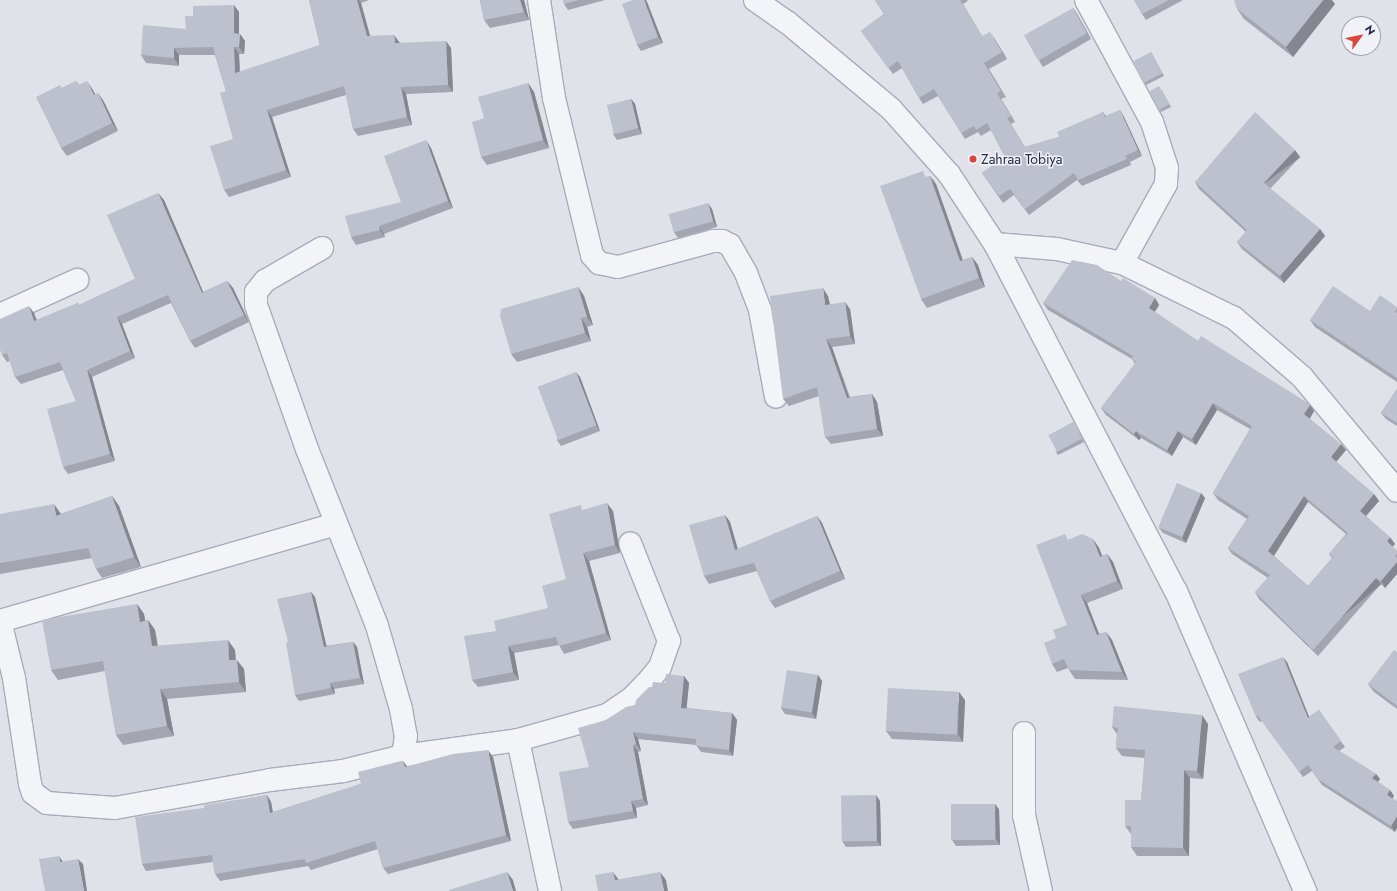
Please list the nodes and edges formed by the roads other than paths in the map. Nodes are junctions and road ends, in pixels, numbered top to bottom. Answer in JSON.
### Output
{"nodes":[{"id":1,"x":540,"y":0,"type":"edge"},
{"id":2,"x":755,"y":0,"type":"edge"},
{"id":3,"x":1086,"y":0,"type":"edge"},
{"id":4,"x":995,"y":244,"type":"junction"},
{"id":5,"x":322,"y":248,"type":"dead end"},
{"id":6,"x":1122,"y":263,"type":"junction"},
{"id":7,"x":77,"y":280,"type":"dead end"},
{"id":8,"x":0,"y":315,"type":"edge"},
{"id":9,"x":776,"y":397,"type":"dead end"},
{"id":10,"x":1397,"y":491,"type":"edge"},
{"id":11,"x":336,"y":524,"type":"junction"},
{"id":12,"x":630,"y":543,"type":"dead end"},
{"id":13,"x":0,"y":621,"type":"edge"},
{"id":14,"x":1024,"y":733,"type":"dead end"},
{"id":15,"x":518,"y":740,"type":"junction"},
{"id":16,"x":403,"y":756,"type":"junction"},
{"id":17,"x":550,"y":891,"type":"edge"},
{"id":18,"x":1041,"y":891,"type":"edge"},
{"id":19,"x":1305,"y":891,"type":"edge"}],
"edges":[{"from":1,"to":9,"type":"street"},
{"from":2,"to":4,"type":"street"},
{"from":3,"to":6,"type":"street"},
{"from":4,"to":6,"type":"street"},
{"from":4,"to":19,"type":"street"},
{"from":5,"to":11,"type":"street"},
{"from":6,"to":10,"type":"street"},
{"from":7,"to":8,"type":"street"},
{"from":11,"to":13,"type":"street"},
{"from":11,"to":16,"type":"street"},
{"from":12,"to":15,"type":"street"},
{"from":13,"to":16,"type":"street"},
{"from":14,"to":18,"type":"street"},
{"from":15,"to":16,"type":"street"},
{"from":15,"to":17,"type":"street"}]}
